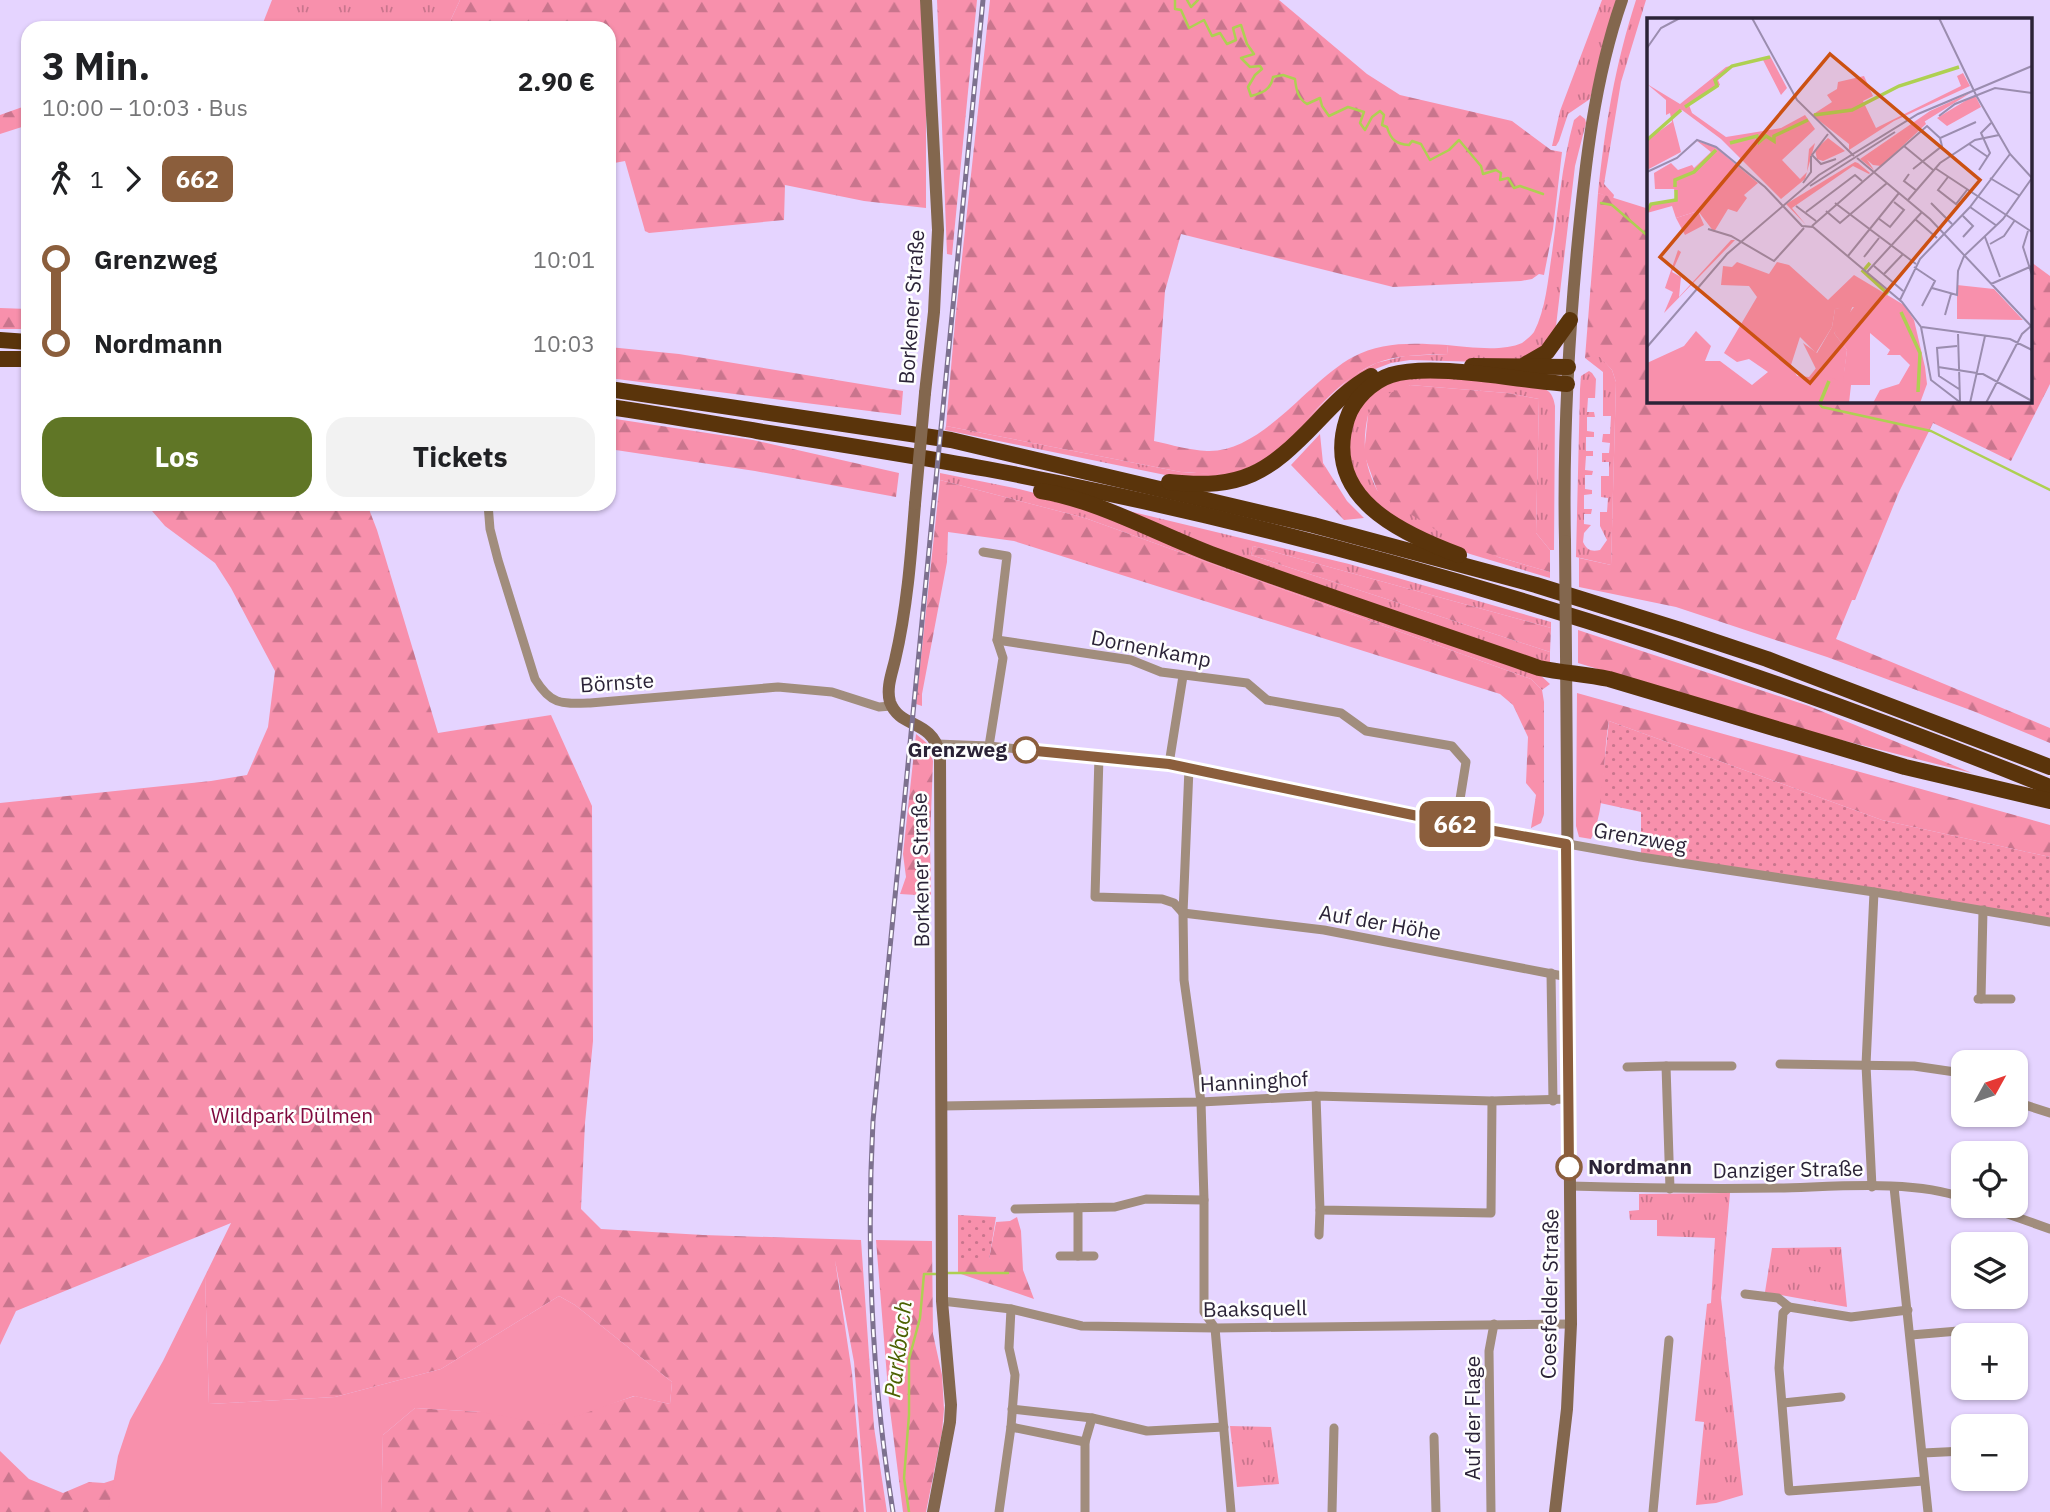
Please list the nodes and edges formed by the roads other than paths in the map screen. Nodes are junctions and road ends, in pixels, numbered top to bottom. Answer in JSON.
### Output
{"nodes":[{"id":1,"x":926,"y":0,"type":"edge"},
{"id":2,"x":1622,"y":0,"type":"edge"},
{"id":3,"x":1570,"y":320,"type":"junction"},
{"id":4,"x":0,"y":341,"type":"edge"},
{"id":5,"x":21,"y":341,"type":"edge"},
{"id":6,"x":0,"y":359,"type":"edge"},
{"id":7,"x":21,"y":359,"type":"edge"},
{"id":8,"x":1525,"y":365,"type":"junction"},
{"id":9,"x":1567,"y":367,"type":"junction"},
{"id":10,"x":1567,"y":384,"type":"junction"},
{"id":11,"x":616,"y":390,"type":"edge"},
{"id":12,"x":616,"y":408,"type":"edge"},
{"id":13,"x":988,"y":469,"type":"junction"},
{"id":14,"x":1106,"y":476,"type":"junction"},
{"id":15,"x":489,"y":511,"type":"edge"},
{"id":16,"x":983,"y":552,"type":"dead end"},
{"id":17,"x":1536,"y":585,"type":"junction"},
{"id":18,"x":997,"y":640,"type":"junction"},
{"id":19,"x":1565,"y":673,"type":"junction"},
{"id":20,"x":1183,"y":676,"type":"junction"},
{"id":21,"x":891,"y":706,"type":"junction"},
{"id":22,"x":937,"y":744,"type":"junction"},
{"id":23,"x":989,"y":746,"type":"junction"},
{"id":24,"x":1099,"y":756,"type":"junction"},
{"id":25,"x":1169,"y":764,"type":"junction"},
{"id":26,"x":2050,"y":767,"type":"edge"},
{"id":27,"x":1189,"y":768,"type":"junction"},
{"id":28,"x":2050,"y":787,"type":"edge"},
{"id":29,"x":2050,"y":801,"type":"edge"},
{"id":30,"x":1456,"y":824,"type":"junction"},
{"id":31,"x":1566,"y":844,"type":"junction"},
{"id":32,"x":1874,"y":892,"type":"junction"},
{"id":33,"x":1983,"y":910,"type":"junction"},
{"id":34,"x":1183,"y":913,"type":"junction"},
{"id":35,"x":2050,"y":922,"type":"edge"},
{"id":36,"x":1551,"y":974,"type":"junction"},
{"id":37,"x":1568,"y":977,"type":"junction"},
{"id":38,"x":2011,"y":999,"type":"dead end"},
{"id":39,"x":1780,"y":1064,"type":"dead end"},
{"id":40,"x":1866,"y":1065,"type":"junction"},
{"id":41,"x":1666,"y":1066,"type":"junction"},
{"id":42,"x":1732,"y":1066,"type":"dead end"},
{"id":43,"x":1627,"y":1067,"type":"dead end"},
{"id":44,"x":1951,"y":1071,"type":"edge"},
{"id":45,"x":1316,"y":1096,"type":"junction"},
{"id":46,"x":1569,"y":1099,"type":"junction"},
{"id":47,"x":1492,"y":1101,"type":"junction"},
{"id":48,"x":1553,"y":1101,"type":"junction"},
{"id":49,"x":1200,"y":1102,"type":"junction"},
{"id":50,"x":941,"y":1106,"type":"junction"},
{"id":51,"x":2028,"y":1106,"type":"edge"},
{"id":52,"x":2050,"y":1113,"type":"edge"},
{"id":53,"x":1570,"y":1186,"type":"junction"},
{"id":54,"x":1872,"y":1186,"type":"junction"},
{"id":55,"x":1894,"y":1187,"type":"junction"},
{"id":56,"x":1670,"y":1189,"type":"junction"},
{"id":57,"x":1951,"y":1193,"type":"edge"},
{"id":58,"x":1204,"y":1200,"type":"junction"},
{"id":59,"x":1078,"y":1208,"type":"junction"},
{"id":60,"x":1015,"y":1209,"type":"dead end"},
{"id":61,"x":1320,"y":1210,"type":"junction"},
{"id":62,"x":2019,"y":1218,"type":"edge"},
{"id":63,"x":2050,"y":1229,"type":"edge"},
{"id":64,"x":1319,"y":1235,"type":"dead end"},
{"id":65,"x":1060,"y":1256,"type":"dead end"},
{"id":66,"x":1078,"y":1256,"type":"junction"},
{"id":67,"x":1094,"y":1256,"type":"dead end"},
{"id":68,"x":1745,"y":1294,"type":"dead end"},
{"id":69,"x":942,"y":1301,"type":"junction"},
{"id":70,"x":1789,"y":1307,"type":"junction"},
{"id":71,"x":1011,"y":1309,"type":"junction"},
{"id":72,"x":1908,"y":1310,"type":"junction"},
{"id":73,"x":1494,"y":1324,"type":"junction"},
{"id":74,"x":1571,"y":1325,"type":"junction"},
{"id":75,"x":1215,"y":1328,"type":"junction"},
{"id":76,"x":1951,"y":1332,"type":"edge"},
{"id":77,"x":1911,"y":1335,"type":"junction"},
{"id":78,"x":1668,"y":1340,"type":"dead end"},
{"id":79,"x":1841,"y":1396,"type":"dead end"},
{"id":80,"x":1783,"y":1403,"type":"junction"},
{"id":81,"x":1012,"y":1409,"type":"junction"},
{"id":82,"x":1092,"y":1418,"type":"junction"},
{"id":83,"x":1011,"y":1427,"type":"junction"},
{"id":84,"x":1224,"y":1427,"type":"junction"},
{"id":85,"x":1334,"y":1428,"type":"dead end"},
{"id":86,"x":1434,"y":1437,"type":"dead end"},
{"id":87,"x":1085,"y":1442,"type":"junction"},
{"id":88,"x":1951,"y":1452,"type":"edge"},
{"id":89,"x":1923,"y":1453,"type":"junction"},
{"id":90,"x":1924,"y":1481,"type":"junction"},
{"id":91,"x":933,"y":1512,"type":"edge"},
{"id":92,"x":999,"y":1512,"type":"edge"},
{"id":93,"x":1085,"y":1512,"type":"edge"},
{"id":94,"x":1231,"y":1512,"type":"edge"},
{"id":95,"x":1332,"y":1512,"type":"edge"},
{"id":96,"x":1436,"y":1512,"type":"edge"},
{"id":97,"x":1491,"y":1512,"type":"edge"},
{"id":98,"x":1555,"y":1512,"type":"edge"},
{"id":99,"x":1653,"y":1512,"type":"edge"},
{"id":100,"x":1928,"y":1512,"type":"edge"}],
"edges":[{"from":1,"to":21,"type":"street","name":"Borkener Straße","bridge":true},
{"from":2,"to":3,"type":"street","name":"Coesfelder Straße"},
{"from":3,"to":8,"type":"highway"},
{"from":3,"to":9,"type":"street","name":"Coesfelder Straße"},
{"from":4,"to":5,"type":"highway"},
{"from":6,"to":7,"type":"highway"},
{"from":8,"to":9,"type":"highway"},
{"from":8,"to":14,"type":"highway"},
{"from":9,"to":10,"type":"street","name":"Coesfelder Straße"},
{"from":10,"to":17,"type":"highway"},
{"from":10,"to":19,"type":"street","name":"Coesfelder Straße","bridge":true},
{"from":11,"to":14,"type":"highway"},
{"from":12,"to":13,"type":"highway"},
{"from":13,"to":19,"type":"highway"},
{"from":13,"to":28,"type":"highway"},
{"from":14,"to":17,"type":"highway"},
{"from":15,"to":21,"type":"street","name":"Börnste"},
{"from":16,"to":18,"type":"street"},
{"from":17,"to":26,"type":"highway"},
{"from":18,"to":20,"type":"street","name":"Dornenkamp"},
{"from":18,"to":23,"type":"street"},
{"from":19,"to":29,"type":"highway"},
{"from":19,"to":31,"type":"street","name":"Coesfelder Straße"},
{"from":20,"to":25,"type":"street"},
{"from":20,"to":30,"type":"street","name":"Dornenkamp"},
{"from":21,"to":22,"type":"street"},
{"from":22,"to":23,"type":"street","name":"Grenzweg"},
{"from":22,"to":50,"type":"street","name":"Borkener Straße"},
{"from":23,"to":24,"type":"street","name":"Grenzweg"},
{"from":24,"to":25,"type":"street","name":"Grenzweg"},
{"from":24,"to":34,"type":"street","name":"Auf der Höhe"},
{"from":25,"to":27,"type":"street","name":"Grenzweg"},
{"from":27,"to":30,"type":"street","name":"Grenzweg"},
{"from":27,"to":34,"type":"street"},
{"from":30,"to":31,"type":"street","name":"Grenzweg"},
{"from":31,"to":32,"type":"street","name":"Grenzweg"},
{"from":31,"to":37,"type":"street","name":"Coesfelder Straße"},
{"from":32,"to":33,"type":"street","name":"Grenzweg"},
{"from":32,"to":40,"type":"street"},
{"from":33,"to":35,"type":"street","name":"Grenzweg"},
{"from":33,"to":38,"type":"street"},
{"from":34,"to":36,"type":"street","name":"Auf der Höhe"},
{"from":34,"to":49,"type":"street"},
{"from":36,"to":37,"type":"street","name":"Auf der Höhe"},
{"from":36,"to":48,"type":"street"},
{"from":37,"to":46,"type":"street","name":"Coesfelder Straße"},
{"from":39,"to":40,"type":"street"},
{"from":40,"to":44,"type":"street"},
{"from":40,"to":54,"type":"street"},
{"from":41,"to":42,"type":"street"},
{"from":41,"to":43,"type":"street"},
{"from":41,"to":56,"type":"street"},
{"from":45,"to":47,"type":"street","name":"Hanninghof"},
{"from":45,"to":49,"type":"street","name":"Hanninghof"},
{"from":45,"to":61,"type":"street"},
{"from":46,"to":48,"type":"street","name":"Hanninghof"},
{"from":46,"to":53,"type":"street","name":"Coesfelder Straße"},
{"from":47,"to":48,"type":"street","name":"Hanninghof"},
{"from":47,"to":61,"type":"street"},
{"from":49,"to":50,"type":"street","name":"Hanninghof"},
{"from":49,"to":58,"type":"street"},
{"from":50,"to":69,"type":"street","name":"Borkener Straße"},
{"from":51,"to":52,"type":"street"},
{"from":53,"to":56,"type":"street","name":"Danziger Straße"},
{"from":53,"to":74,"type":"street","name":"Coesfelder Straße"},
{"from":54,"to":55,"type":"street","name":"Danziger Straße"},
{"from":54,"to":56,"type":"street","name":"Danziger Straße"},
{"from":55,"to":57,"type":"street","name":"Danziger Straße"},
{"from":55,"to":72,"type":"street"},
{"from":58,"to":59,"type":"street"},
{"from":58,"to":75,"type":"street"},
{"from":59,"to":60,"type":"street"},
{"from":59,"to":66,"type":"street"},
{"from":61,"to":64,"type":"street"},
{"from":62,"to":63,"type":"street"},
{"from":65,"to":66,"type":"street"},
{"from":66,"to":67,"type":"street"},
{"from":68,"to":70,"type":"street"},
{"from":69,"to":71,"type":"street","name":"Baaksquell"},
{"from":69,"to":91,"type":"street","name":"Borkener Straße"},
{"from":70,"to":72,"type":"street"},
{"from":70,"to":80,"type":"street"},
{"from":71,"to":75,"type":"street","name":"Baaksquell"},
{"from":71,"to":81,"type":"street"},
{"from":72,"to":77,"type":"street"},
{"from":73,"to":74,"type":"street","name":"Baaksquell"},
{"from":73,"to":75,"type":"street","name":"Baaksquell"},
{"from":73,"to":97,"type":"street","name":"Auf der Flage"},
{"from":74,"to":98,"type":"street","name":"Coesfelder Straße"},
{"from":75,"to":84,"type":"street"},
{"from":76,"to":77,"type":"street"},
{"from":77,"to":89,"type":"street"},
{"from":78,"to":99,"type":"street"},
{"from":79,"to":80,"type":"street"},
{"from":80,"to":90,"type":"street"},
{"from":81,"to":82,"type":"street"},
{"from":81,"to":83,"type":"street"},
{"from":82,"to":84,"type":"street"},
{"from":82,"to":87,"type":"street"},
{"from":83,"to":87,"type":"street"},
{"from":83,"to":92,"type":"street"},
{"from":84,"to":94,"type":"street"},
{"from":85,"to":95,"type":"street"},
{"from":86,"to":96,"type":"street"},
{"from":87,"to":93,"type":"street"},
{"from":88,"to":89,"type":"street"},
{"from":89,"to":90,"type":"street"},
{"from":90,"to":100,"type":"street"}]}
